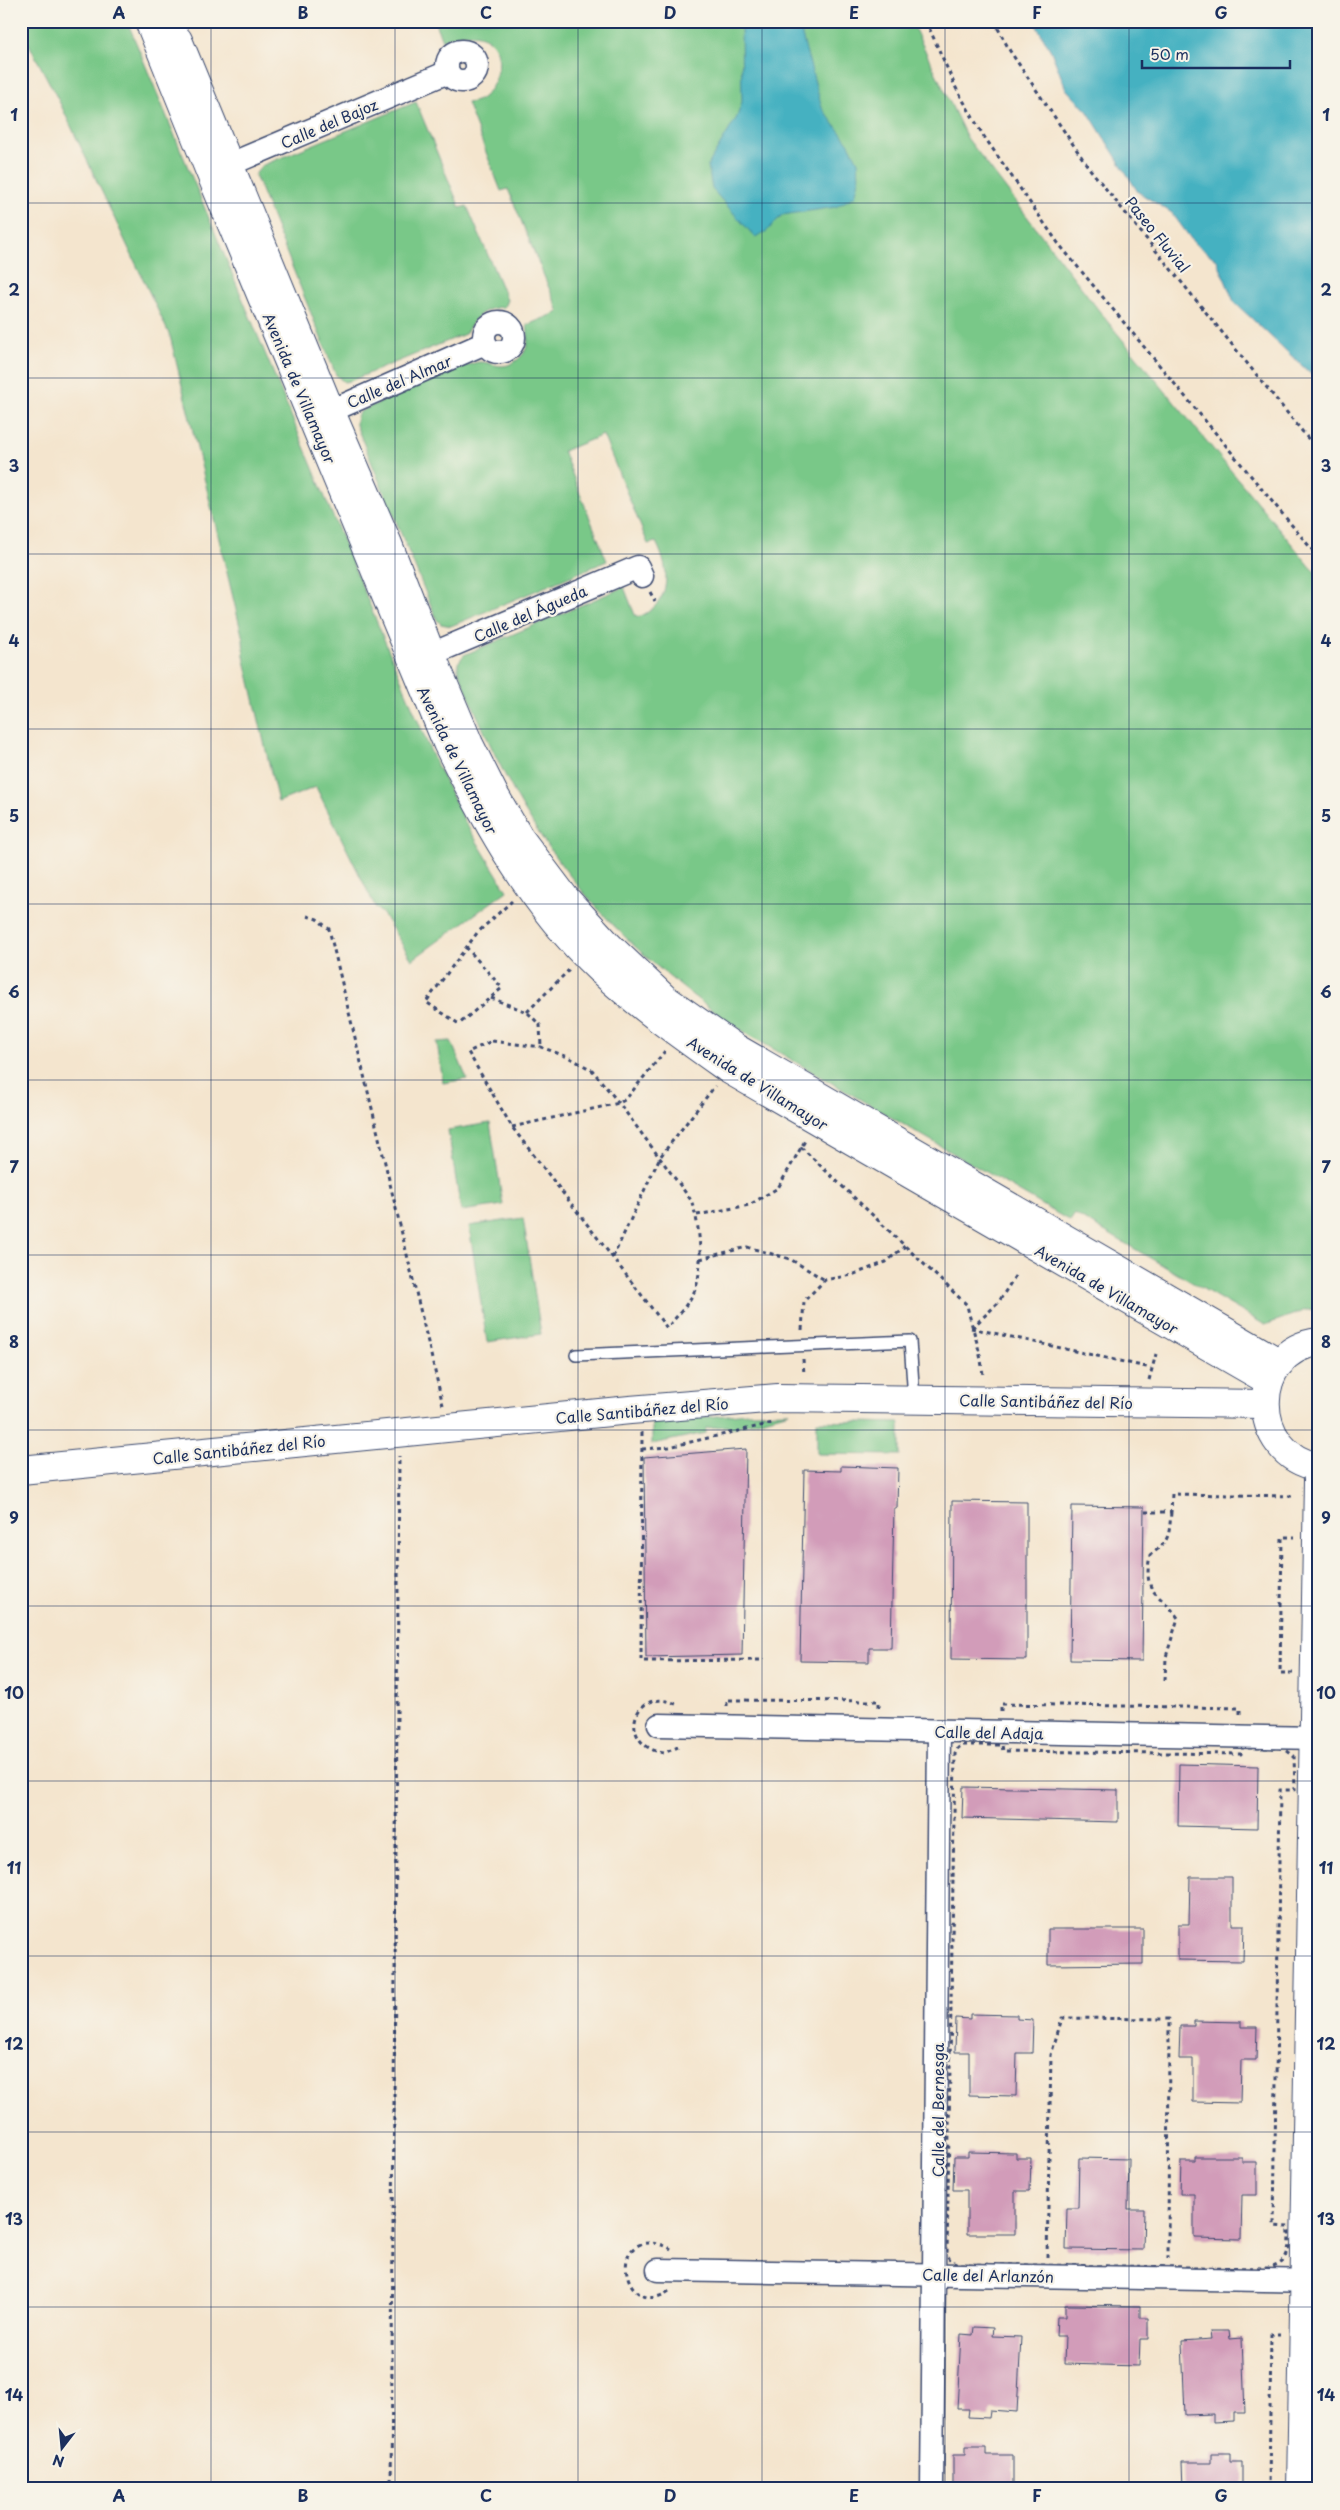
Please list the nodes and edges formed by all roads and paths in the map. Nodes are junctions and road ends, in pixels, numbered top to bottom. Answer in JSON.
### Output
{"nodes":[{"id":1,"x":150,"y":21,"type":"edge"},
{"id":2,"x":170,"y":21,"type":"edge"},
{"id":3,"x":926,"y":21,"type":"edge"},
{"id":4,"x":994,"y":21,"type":"edge"},
{"id":5,"x":448,"y":72,"type":"dead end"},
{"id":6,"x":219,"y":169,"type":"junction"},
{"id":7,"x":485,"y":343,"type":"dead end"},
{"id":8,"x":322,"y":414,"type":"junction"},
{"id":9,"x":1319,"y":452,"type":"edge"},
{"id":10,"x":1319,"y":558,"type":"edge"},
{"id":11,"x":642,"y":576,"type":"dead end"},
{"id":12,"x":421,"y":658,"type":"junction"},
{"id":13,"x":516,"y":897,"type":"dead end"},
{"id":14,"x":306,"y":916,"type":"dead end"},
{"id":15,"x":466,"y":947,"type":"junction"},
{"id":16,"x":575,"y":965,"type":"dead end"},
{"id":17,"x":490,"y":998,"type":"junction"},
{"id":18,"x":527,"y":1012,"type":"junction"},
{"id":19,"x":541,"y":1046,"type":"junction"},
{"id":20,"x":668,"y":1048,"type":"dead end"},
{"id":21,"x":718,"y":1082,"type":"dead end"},
{"id":22,"x":619,"y":1103,"type":"junction"},
{"id":23,"x":512,"y":1127,"type":"junction"},
{"id":24,"x":808,"y":1134,"type":"dead end"},
{"id":25,"x":801,"y":1147,"type":"junction"},
{"id":26,"x":660,"y":1157,"type":"junction"},
{"id":27,"x":697,"y":1215,"type":"junction"},
{"id":28,"x":905,"y":1246,"type":"junction"},
{"id":29,"x":613,"y":1257,"type":"junction"},
{"id":30,"x":700,"y":1259,"type":"junction"},
{"id":31,"x":1017,"y":1273,"type":"dead end"},
{"id":32,"x":825,"y":1280,"type":"junction"},
{"id":33,"x":972,"y":1328,"type":"junction"},
{"id":34,"x":1319,"y":1342,"type":"edge"},
{"id":35,"x":803,"y":1345,"type":"junction"},
{"id":36,"x":1156,"y":1354,"type":"dead end"},
{"id":37,"x":576,"y":1355,"type":"dead end"},
{"id":38,"x":1151,"y":1368,"type":"junction"},
{"id":39,"x":1271,"y":1382,"type":"junction"},
{"id":40,"x":805,"y":1383,"type":"dead end"},
{"id":41,"x":983,"y":1386,"type":"dead end"},
{"id":42,"x":1148,"y":1388,"type":"dead end"},
{"id":43,"x":914,"y":1400,"type":"junction"},
{"id":44,"x":776,"y":1423,"type":"dead end"},
{"id":45,"x":449,"y":1428,"type":"junction"},
{"id":46,"x":642,"y":1430,"type":"dead end"},
{"id":47,"x":400,"y":1433,"type":"junction"},
{"id":48,"x":642,"y":1449,"type":"junction"},
{"id":49,"x":1318,"y":1467,"type":"edge"},
{"id":50,"x":21,"y":1470,"type":"edge"},
{"id":51,"x":1298,"y":1505,"type":"dead end"},
{"id":52,"x":1144,"y":1512,"type":"dead end"},
{"id":53,"x":1171,"y":1512,"type":"junction"},
{"id":54,"x":1297,"y":1530,"type":"dead end"},
{"id":55,"x":765,"y":1660,"type":"dead end"},
{"id":56,"x":1165,"y":1680,"type":"dead end"},
{"id":57,"x":1294,"y":1682,"type":"dead end"},
{"id":58,"x":684,"y":1710,"type":"dead end"},
{"id":59,"x":727,"y":1715,"type":"dead end"},
{"id":60,"x":879,"y":1717,"type":"dead end"},
{"id":61,"x":1000,"y":1719,"type":"dead end"},
{"id":62,"x":1239,"y":1722,"type":"dead end"},
{"id":63,"x":660,"y":1725,"type":"dead end"},
{"id":64,"x":939,"y":1731,"type":"junction"},
{"id":65,"x":1316,"y":1738,"type":"edge"},
{"id":66,"x":681,"y":1744,"type":"dead end"},
{"id":67,"x":675,"y":2252,"type":"dead end"},
{"id":68,"x":1047,"y":2265,"type":"junction"},
{"id":69,"x":1168,"y":2267,"type":"junction"},
{"id":70,"x":658,"y":2270,"type":"dead end"},
{"id":71,"x":936,"y":2274,"type":"junction"},
{"id":72,"x":1311,"y":2280,"type":"edge"},
{"id":73,"x":674,"y":2285,"type":"dead end"},
{"id":74,"x":1285,"y":2329,"type":"dead end"},
{"id":75,"x":391,"y":2489,"type":"edge"},
{"id":76,"x":932,"y":2489,"type":"edge"},
{"id":77,"x":1269,"y":2489,"type":"edge"},
{"id":78,"x":1301,"y":2489,"type":"edge"}],
"edges":[{"from":1,"to":6,"type":"main road","name":"Avenida de Villamayor"},
{"from":2,"to":6,"type":"main road","name":"Avenida de Villamayor"},
{"from":3,"to":10,"type":"path"},
{"from":4,"to":9,"type":"path","name":"Paseo Fluvial"},
{"from":5,"to":6,"type":"street","name":"Calle del Bajoz"},
{"from":6,"to":8,"type":"main road","name":"Avenida de Villamayor"},
{"from":7,"to":8,"type":"street","name":"Calle del Almar"},
{"from":8,"to":12,"type":"main road","name":"Avenida de Villamayor"},
{"from":11,"to":12,"type":"street","name":"Calle del Águeda"},
{"from":12,"to":39,"type":"main road","name":"Avenida de Villamayor"},
{"from":13,"to":15,"type":"path"},
{"from":14,"to":45,"type":"path"},
{"from":15,"to":17,"type":"path"},
{"from":15,"to":17,"type":"path"},
{"from":16,"to":18,"type":"path"},
{"from":17,"to":18,"type":"path"},
{"from":18,"to":19,"type":"path"},
{"from":19,"to":22,"type":"path"},
{"from":19,"to":23,"type":"path"},
{"from":20,"to":22,"type":"path"},
{"from":21,"to":26,"type":"path"},
{"from":22,"to":23,"type":"path"},
{"from":22,"to":26,"type":"path"},
{"from":23,"to":29,"type":"path"},
{"from":24,"to":25,"type":"path"},
{"from":25,"to":27,"type":"path"},
{"from":25,"to":28,"type":"path"},
{"from":26,"to":27,"type":"path"},
{"from":26,"to":29,"type":"path"},
{"from":27,"to":30,"type":"path"},
{"from":28,"to":32,"type":"path"},
{"from":28,"to":33,"type":"path"},
{"from":29,"to":30,"type":"path"},
{"from":30,"to":32,"type":"path"},
{"from":31,"to":33,"type":"path"},
{"from":32,"to":35,"type":"path"},
{"from":33,"to":38,"type":"path"},
{"from":33,"to":41,"type":"path"},
{"from":34,"to":39,"type":"main road"},
{"from":35,"to":37,"type":"lane"},
{"from":35,"to":40,"type":"path"},
{"from":35,"to":43,"type":"lane"},
{"from":36,"to":38,"type":"path"},
{"from":38,"to":42,"type":"path"},
{"from":39,"to":43,"type":"main road","name":"Calle Santibáñez del Río"},
{"from":39,"to":49,"type":"main road"},
{"from":43,"to":45,"type":"main road","name":"Calle Santibáñez del Río"},
{"from":44,"to":48,"type":"path"},
{"from":45,"to":47,"type":"main road","name":"Calle Santibáñez del Río"},
{"from":46,"to":48,"type":"path"},
{"from":47,"to":50,"type":"main road","name":"Calle Santibáñez del Río"},
{"from":47,"to":75,"type":"path"},
{"from":48,"to":55,"type":"path"},
{"from":49,"to":65,"type":"main road"},
{"from":51,"to":53,"type":"path"},
{"from":52,"to":53,"type":"path"},
{"from":53,"to":56,"type":"path"},
{"from":54,"to":57,"type":"path"},
{"from":58,"to":66,"type":"path"},
{"from":59,"to":60,"type":"path"},
{"from":61,"to":62,"type":"path"},
{"from":63,"to":64,"type":"street","name":"Calle del Adaja"},
{"from":64,"to":65,"type":"street","name":"Calle del Adaja"},
{"from":64,"to":71,"type":"street","name":"Calle del Bernesga"},
{"from":65,"to":72,"type":"main road"},
{"from":67,"to":73,"type":"path"},
{"from":68,"to":69,"type":"path"},
{"from":68,"to":69,"type":"path"},
{"from":68,"to":69,"type":"path"},
{"from":70,"to":71,"type":"street","name":"Calle del Arlanzón"},
{"from":71,"to":72,"type":"street","name":"Calle del Arlanzón"},
{"from":71,"to":76,"type":"street","name":"Calle del Bernesga"},
{"from":72,"to":78,"type":"main road"},
{"from":74,"to":77,"type":"path"}]}
